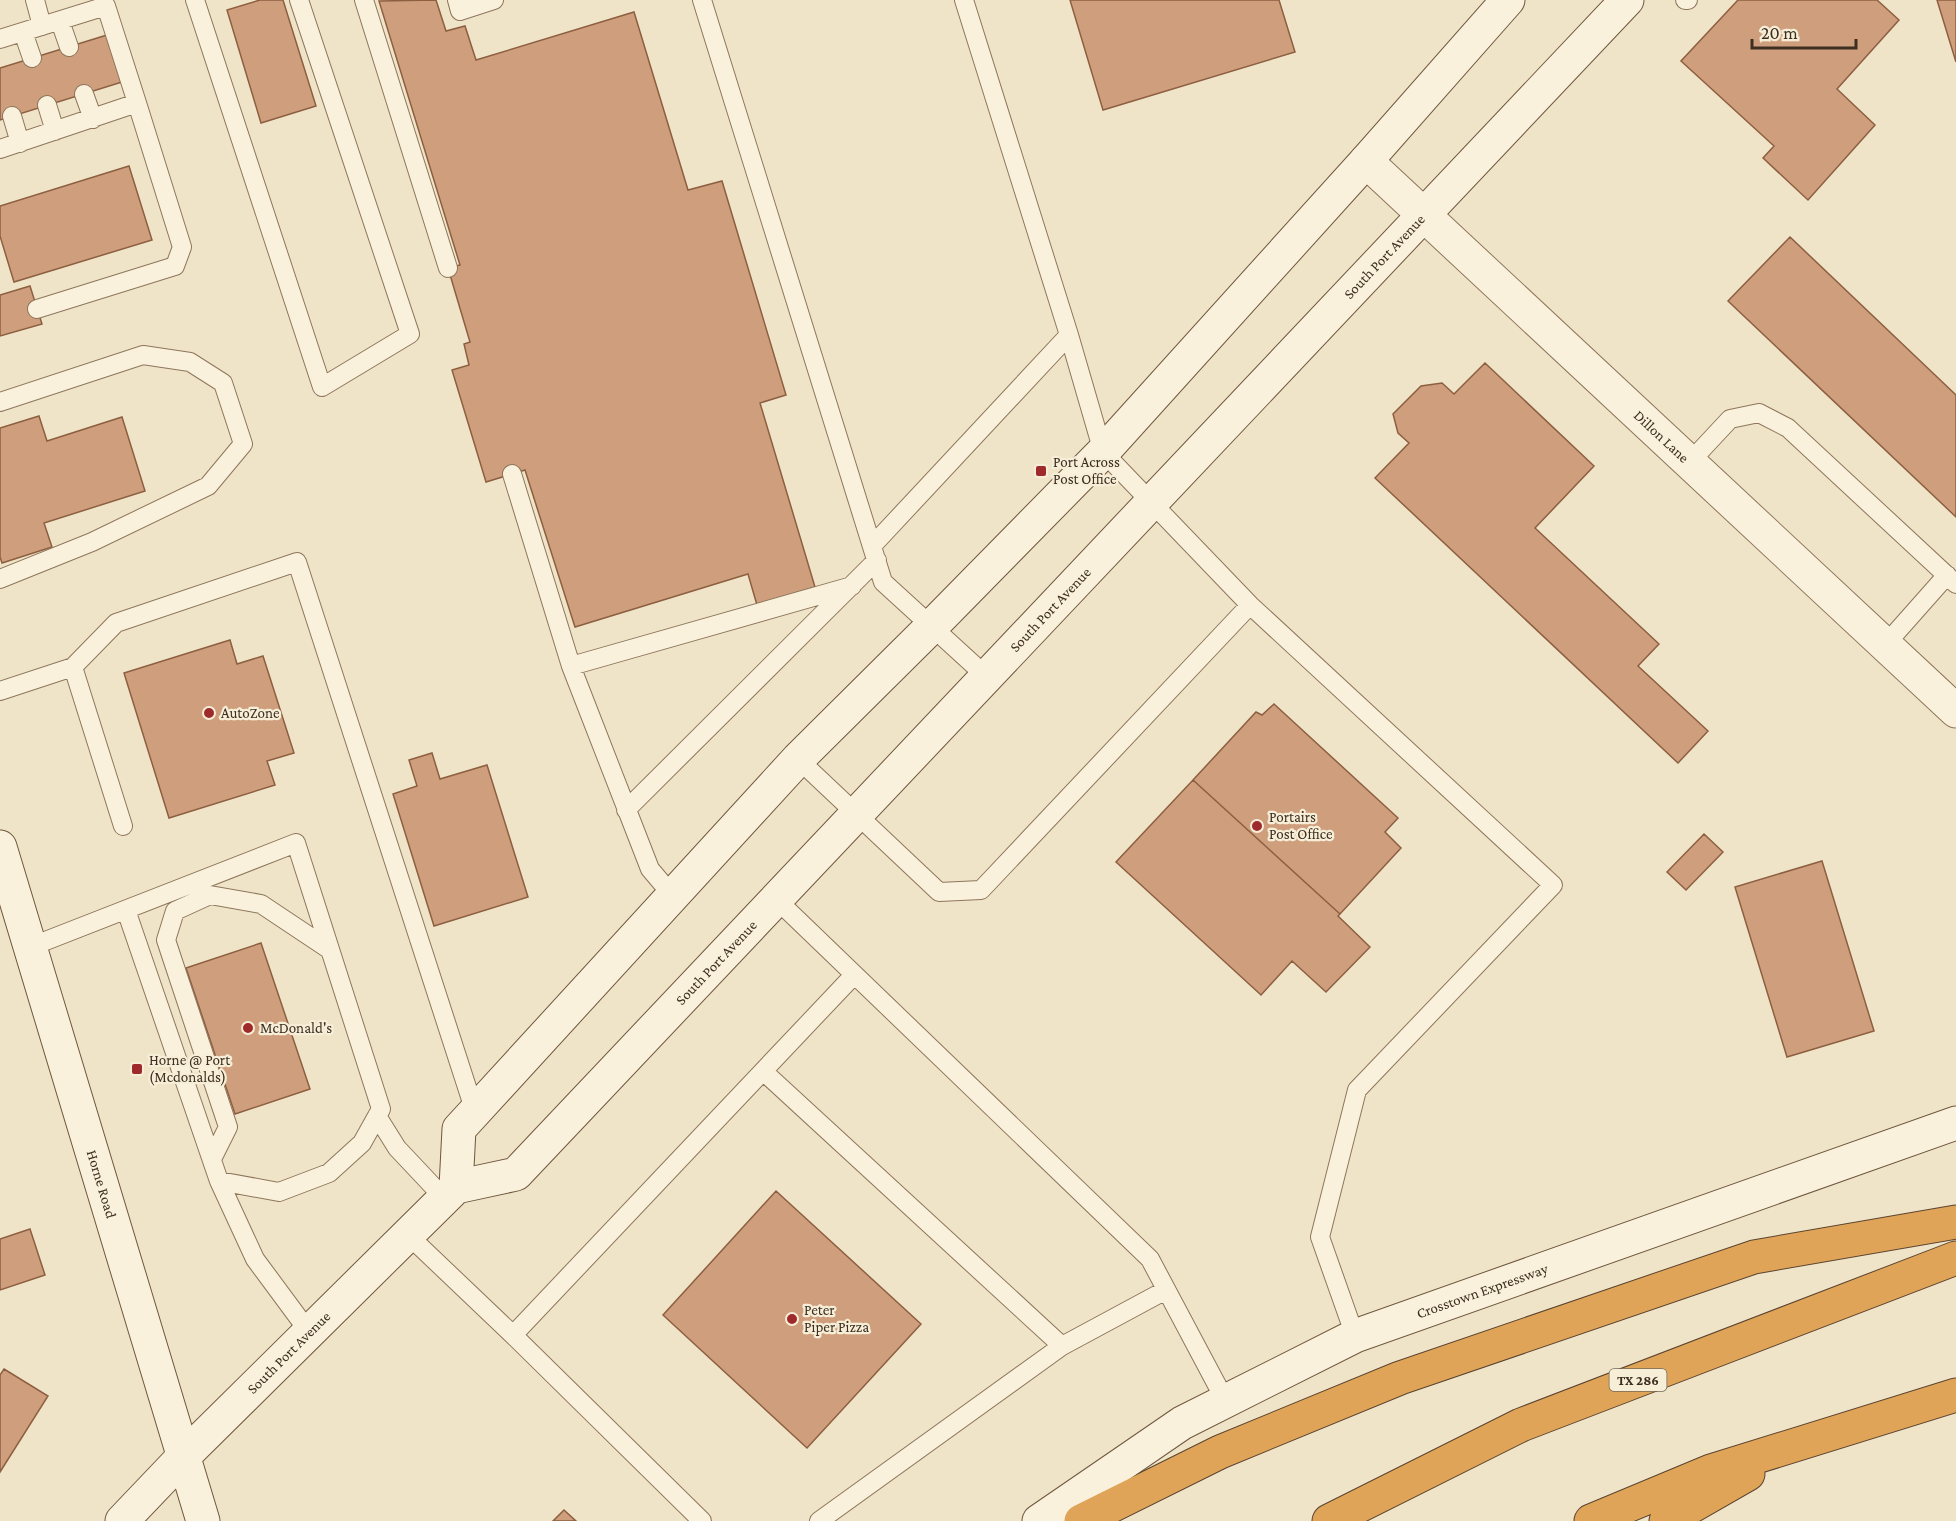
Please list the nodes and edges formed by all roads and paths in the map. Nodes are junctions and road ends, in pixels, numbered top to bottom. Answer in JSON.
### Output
{"nodes":[{"id":1,"x":34,"y":0,"type":"edge"},
{"id":2,"x":195,"y":0,"type":"edge"},
{"id":3,"x":299,"y":0,"type":"edge"},
{"id":4,"x":364,"y":0,"type":"edge"},
{"id":5,"x":457,"y":0,"type":"edge"},
{"id":6,"x":494,"y":0,"type":"edge"},
{"id":7,"x":702,"y":0,"type":"edge"},
{"id":8,"x":964,"y":0,"type":"edge"},
{"id":9,"x":1508,"y":0,"type":"edge"},
{"id":10,"x":1627,"y":0,"type":"edge"},
{"id":11,"x":60,"y":21,"type":"junction"},
{"id":12,"x":42,"y":26,"type":"junction"},
{"id":13,"x":23,"y":32,"type":"junction"},
{"id":14,"x":0,"y":39,"type":"edge"},
{"id":15,"x":69,"y":47,"type":"dead end"},
{"id":16,"x":32,"y":58,"type":"dead end"},
{"id":17,"x":84,"y":94,"type":"dead end"},
{"id":18,"x":137,"y":104,"type":"junction"},
{"id":19,"x":47,"y":105,"type":"dead end"},
{"id":20,"x":12,"y":116,"type":"dead end"},
{"id":21,"x":93,"y":119,"type":"junction"},
{"id":22,"x":55,"y":131,"type":"junction"},
{"id":23,"x":20,"y":143,"type":"junction"},
{"id":24,"x":0,"y":150,"type":"edge"},
{"id":25,"x":1366,"y":161,"type":"junction"},
{"id":26,"x":1424,"y":216,"type":"junction"},
{"id":27,"x":448,"y":268,"type":"dead end"},
{"id":28,"x":37,"y":309,"type":"dead end"},
{"id":29,"x":1069,"y":335,"type":"junction"},
{"id":30,"x":0,"y":402,"type":"edge"},
{"id":31,"x":1102,"y":452,"type":"junction"},
{"id":32,"x":1689,"y":462,"type":"junction"},
{"id":33,"x":512,"y":474,"type":"dead end"},
{"id":34,"x":1151,"y":501,"type":"junction"},
{"id":35,"x":874,"y":553,"type":"junction"},
{"id":36,"x":0,"y":579,"type":"edge"},
{"id":37,"x":1951,"y":579,"type":"edge"},
{"id":38,"x":852,"y":586,"type":"junction"},
{"id":39,"x":1250,"y":605,"type":"junction"},
{"id":40,"x":931,"y":627,"type":"junction"},
{"id":41,"x":1885,"y":645,"type":"junction"},
{"id":42,"x":571,"y":666,"type":"junction"},
{"id":43,"x":73,"y":667,"type":"junction"},
{"id":44,"x":987,"y":677,"type":"junction"},
{"id":45,"x":0,"y":691,"type":"edge"},
{"id":46,"x":1956,"y":711,"type":"edge"},
{"id":47,"x":798,"y":759,"type":"junction"},
{"id":48,"x":626,"y":810,"type":"junction"},
{"id":49,"x":856,"y":813,"type":"junction"},
{"id":50,"x":123,"y":826,"type":"dead end"},
{"id":51,"x":0,"y":847,"type":"edge"},
{"id":52,"x":672,"y":894,"type":"junction"},
{"id":53,"x":776,"y":899,"type":"junction"},
{"id":54,"x":126,"y":910,"type":"junction"},
{"id":55,"x":30,"y":947,"type":"junction"},
{"id":56,"x":330,"y":950,"type":"junction"},
{"id":57,"x":854,"y":975,"type":"junction"},
{"id":58,"x":763,"y":1071,"type":"junction"},
{"id":59,"x":475,"y":1112,"type":"junction"},
{"id":60,"x":377,"y":1116,"type":"junction"},
{"id":61,"x":1956,"y":1123,"type":"edge"},
{"id":62,"x":212,"y":1160,"type":"junction"},
{"id":63,"x":219,"y":1181,"type":"junction"},
{"id":64,"x":450,"y":1193,"type":"junction"},
{"id":65,"x":1956,"y":1222,"type":"edge"},
{"id":66,"x":407,"y":1234,"type":"junction"},
{"id":67,"x":1956,"y":1258,"type":"edge"},
{"id":68,"x":1166,"y":1290,"type":"junction"},
{"id":69,"x":309,"y":1332,"type":"junction"},
{"id":70,"x":513,"y":1335,"type":"junction"},
{"id":71,"x":1355,"y":1336,"type":"junction"},
{"id":72,"x":1062,"y":1346,"type":"junction"},
{"id":73,"x":1956,"y":1395,"type":"edge"},
{"id":74,"x":1226,"y":1401,"type":"junction"},
{"id":75,"x":1807,"y":1441,"type":"junction"},
{"id":76,"x":183,"y":1456,"type":"junction"},
{"id":77,"x":123,"y":1521,"type":"edge"},
{"id":78,"x":203,"y":1521,"type":"edge"},
{"id":79,"x":702,"y":1521,"type":"edge"},
{"id":80,"x":819,"y":1521,"type":"edge"},
{"id":81,"x":1039,"y":1521,"type":"edge"},
{"id":82,"x":1081,"y":1521,"type":"edge"},
{"id":83,"x":1329,"y":1521,"type":"edge"},
{"id":84,"x":1592,"y":1521,"type":"edge"},
{"id":85,"x":1666,"y":1521,"type":"edge"}],
"edges":[{"from":1,"to":12,"type":"lane"},
{"from":2,"to":3,"type":"lane"},
{"from":4,"to":27,"type":"lane"},
{"from":5,"to":6,"type":"lane"},
{"from":7,"to":35,"type":"lane"},
{"from":8,"to":29,"type":"lane"},
{"from":9,"to":25,"type":"main road"},
{"from":10,"to":26,"type":"main road","name":"South Port Avenue"},
{"from":11,"to":12,"type":"lane"},
{"from":11,"to":15,"type":"lane"},
{"from":11,"to":18,"type":"lane"},
{"from":12,"to":13,"type":"lane"},
{"from":13,"to":14,"type":"lane"},
{"from":13,"to":16,"type":"lane"},
{"from":17,"to":21,"type":"lane"},
{"from":18,"to":21,"type":"lane"},
{"from":18,"to":28,"type":"lane"},
{"from":19,"to":22,"type":"lane"},
{"from":20,"to":23,"type":"lane"},
{"from":21,"to":22,"type":"lane"},
{"from":22,"to":23,"type":"lane"},
{"from":23,"to":24,"type":"lane"},
{"from":25,"to":26,"type":"main road","name":"Dillon Lane"},
{"from":25,"to":31,"type":"main road"},
{"from":26,"to":32,"type":"main road","name":"Dillon Lane"},
{"from":26,"to":34,"type":"main road","name":"South Port Avenue"},
{"from":29,"to":31,"type":"lane"},
{"from":29,"to":35,"type":"lane"},
{"from":30,"to":36,"type":"lane"},
{"from":31,"to":34,"type":"lane"},
{"from":31,"to":40,"type":"main road"},
{"from":32,"to":37,"type":"lane"},
{"from":32,"to":41,"type":"main road","name":"Dillon Lane"},
{"from":33,"to":42,"type":"lane"},
{"from":34,"to":39,"type":"lane"},
{"from":34,"to":44,"type":"main road","name":"South Port Avenue"},
{"from":35,"to":38,"type":"lane"},
{"from":35,"to":40,"type":"lane"},
{"from":37,"to":41,"type":"lane"},
{"from":38,"to":42,"type":"lane"},
{"from":38,"to":48,"type":"lane"},
{"from":39,"to":49,"type":"lane"},
{"from":39,"to":71,"type":"lane"},
{"from":40,"to":44,"type":"lane"},
{"from":40,"to":47,"type":"main road"},
{"from":41,"to":46,"type":"main road","name":"Dillon Lane"},
{"from":42,"to":48,"type":"lane"},
{"from":43,"to":45,"type":"lane"},
{"from":43,"to":50,"type":"lane"},
{"from":43,"to":59,"type":"lane"},
{"from":44,"to":49,"type":"main road","name":"South Port Avenue"},
{"from":47,"to":49,"type":"lane"},
{"from":47,"to":52,"type":"main road"},
{"from":48,"to":52,"type":"lane"},
{"from":49,"to":53,"type":"main road","name":"South Port Avenue"},
{"from":51,"to":55,"type":"main road","name":"Horne Road"},
{"from":52,"to":59,"type":"main road"},
{"from":53,"to":57,"type":"lane"},
{"from":53,"to":64,"type":"main road","name":"South Port Avenue"},
{"from":54,"to":55,"type":"lane"},
{"from":54,"to":56,"type":"lane"},
{"from":54,"to":62,"type":"lane"},
{"from":55,"to":76,"type":"main road","name":"Horne Road"},
{"from":56,"to":60,"type":"lane"},
{"from":56,"to":62,"type":"lane"},
{"from":57,"to":58,"type":"lane"},
{"from":57,"to":68,"type":"lane"},
{"from":58,"to":70,"type":"lane"},
{"from":58,"to":72,"type":"lane"},
{"from":59,"to":64,"type":"main road"},
{"from":60,"to":63,"type":"lane"},
{"from":60,"to":64,"type":"lane"},
{"from":61,"to":71,"type":"main road","name":"Crosstown Expressway"},
{"from":62,"to":63,"type":"lane"},
{"from":63,"to":69,"type":"lane"},
{"from":64,"to":66,"type":"main road","name":"South Port Avenue"},
{"from":65,"to":82,"type":"highway"},
{"from":66,"to":69,"type":"main road","name":"South Port Avenue"},
{"from":66,"to":70,"type":"lane"},
{"from":67,"to":83,"type":"highway","number":"TX 286"},
{"from":68,"to":72,"type":"lane"},
{"from":68,"to":74,"type":"lane"},
{"from":69,"to":76,"type":"main road","name":"South Port Avenue"},
{"from":70,"to":79,"type":"lane"},
{"from":71,"to":74,"type":"main road","name":"Crosstown Expressway"},
{"from":72,"to":80,"type":"lane"},
{"from":73,"to":75,"type":"highway"},
{"from":74,"to":81,"type":"main road","name":"Crosstown Expressway"},
{"from":75,"to":84,"type":"highway"},
{"from":75,"to":85,"type":"highway"},
{"from":76,"to":77,"type":"main road","name":"South Port Avenue"},
{"from":76,"to":78,"type":"main road","name":"Horne Road"}]}
